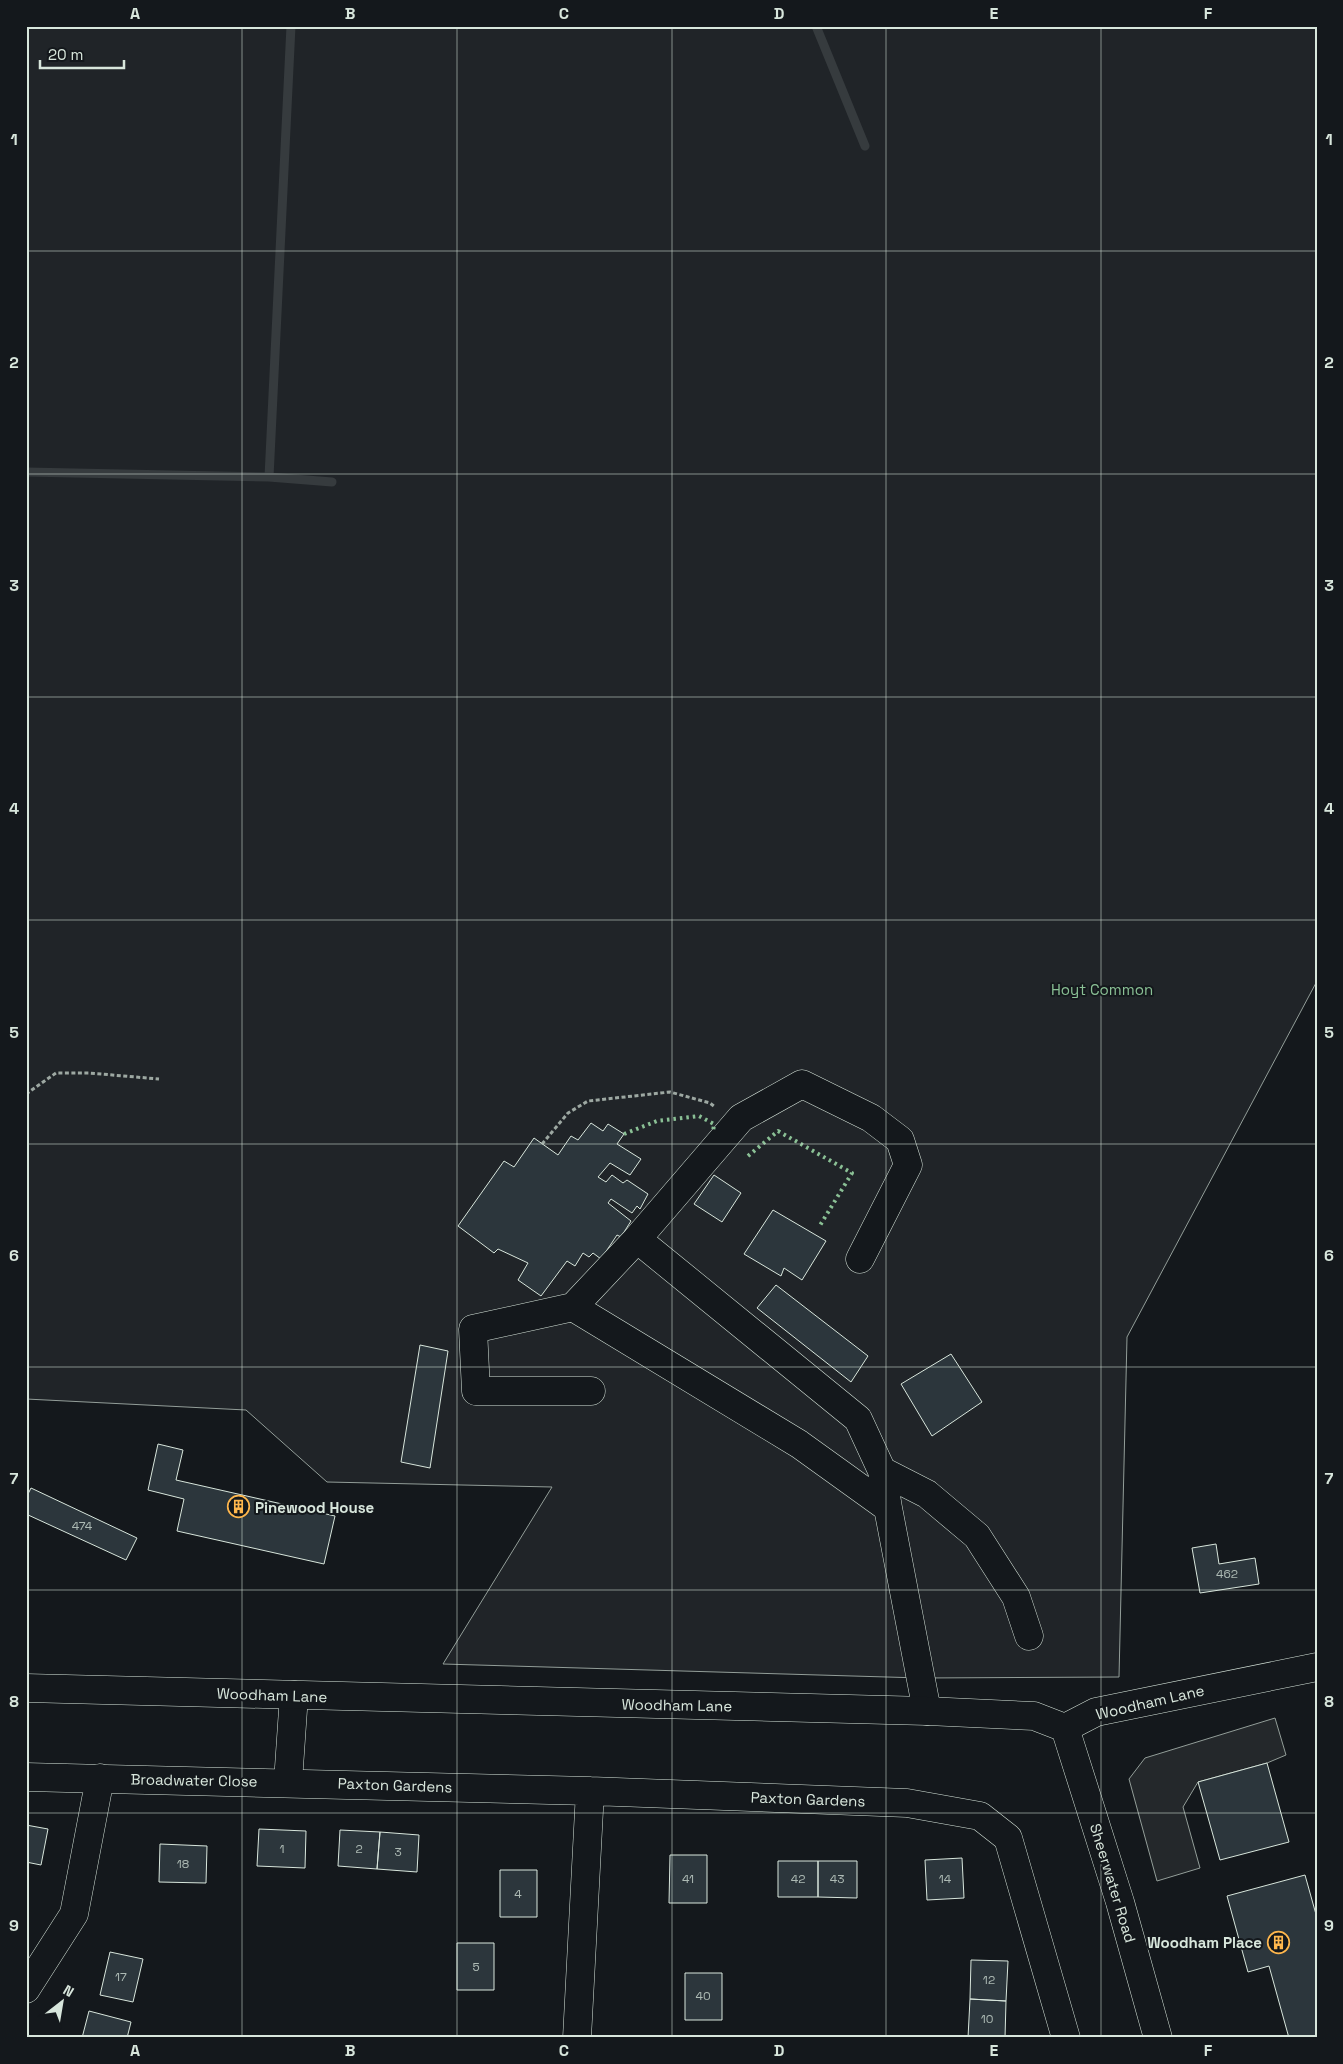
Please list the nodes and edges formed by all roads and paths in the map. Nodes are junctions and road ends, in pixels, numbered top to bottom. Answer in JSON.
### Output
{"nodes":[{"id":1,"x":158,"y":1079,"type":"dead end"},
{"id":2,"x":26,"y":1094,"type":"edge"},
{"id":3,"x":721,"y":1140,"type":"junction"},
{"id":4,"x":542,"y":1144,"type":"dead end"},
{"id":5,"x":637,"y":1239,"type":"junction"},
{"id":6,"x":860,"y":1259,"type":"dead end"},
{"id":7,"x":573,"y":1307,"type":"junction"},
{"id":8,"x":590,"y":1391,"type":"dead end"},
{"id":9,"x":882,"y":1471,"type":"junction"},
{"id":10,"x":888,"y":1508,"type":"junction"},
{"id":11,"x":1029,"y":1636,"type":"dead end"},
{"id":12,"x":1317,"y":1667,"type":"edge"},
{"id":13,"x":26,"y":1688,"type":"edge"},
{"id":14,"x":294,"y":1695,"type":"junction"},
{"id":15,"x":927,"y":1711,"type":"junction"},
{"id":16,"x":1064,"y":1728,"type":"junction"},
{"id":17,"x":26,"y":1777,"type":"edge"},
{"id":18,"x":100,"y":1778,"type":"junction"},
{"id":19,"x":288,"y":1782,"type":"junction"},
{"id":20,"x":590,"y":1791,"type":"junction"},
{"id":21,"x":26,"y":1989,"type":"edge"},
{"id":22,"x":578,"y":2038,"type":"edge"},
{"id":23,"x":1066,"y":2038,"type":"edge"},
{"id":24,"x":1158,"y":2038,"type":"edge"}],
"edges":[{"from":1,"to":2,"type":"path"},
{"from":3,"to":4,"type":"path"},
{"from":3,"to":5,"type":"street"},
{"from":3,"to":6,"type":"street"},
{"from":5,"to":7,"type":"street"},
{"from":5,"to":9,"type":"street"},
{"from":7,"to":8,"type":"street"},
{"from":7,"to":10,"type":"street"},
{"from":9,"to":10,"type":"street"},
{"from":9,"to":11,"type":"street"},
{"from":10,"to":15,"type":"street"},
{"from":12,"to":16,"type":"street","name":"Woodham Lane"},
{"from":13,"to":14,"type":"street","name":"Woodham Lane"},
{"from":14,"to":15,"type":"street","name":"Woodham Lane"},
{"from":14,"to":19,"type":"street"},
{"from":15,"to":16,"type":"street","name":"Woodham Lane"},
{"from":16,"to":24,"type":"street","name":"Sheerwater Road"},
{"from":17,"to":18,"type":"street","name":"Broadwater Close"},
{"from":18,"to":19,"type":"street","name":"Broadwater Close"},
{"from":18,"to":21,"type":"street"},
{"from":19,"to":20,"type":"street","name":"Paxton Gardens"},
{"from":20,"to":22,"type":"street"},
{"from":20,"to":23,"type":"street","name":"Paxton Gardens"}]}
